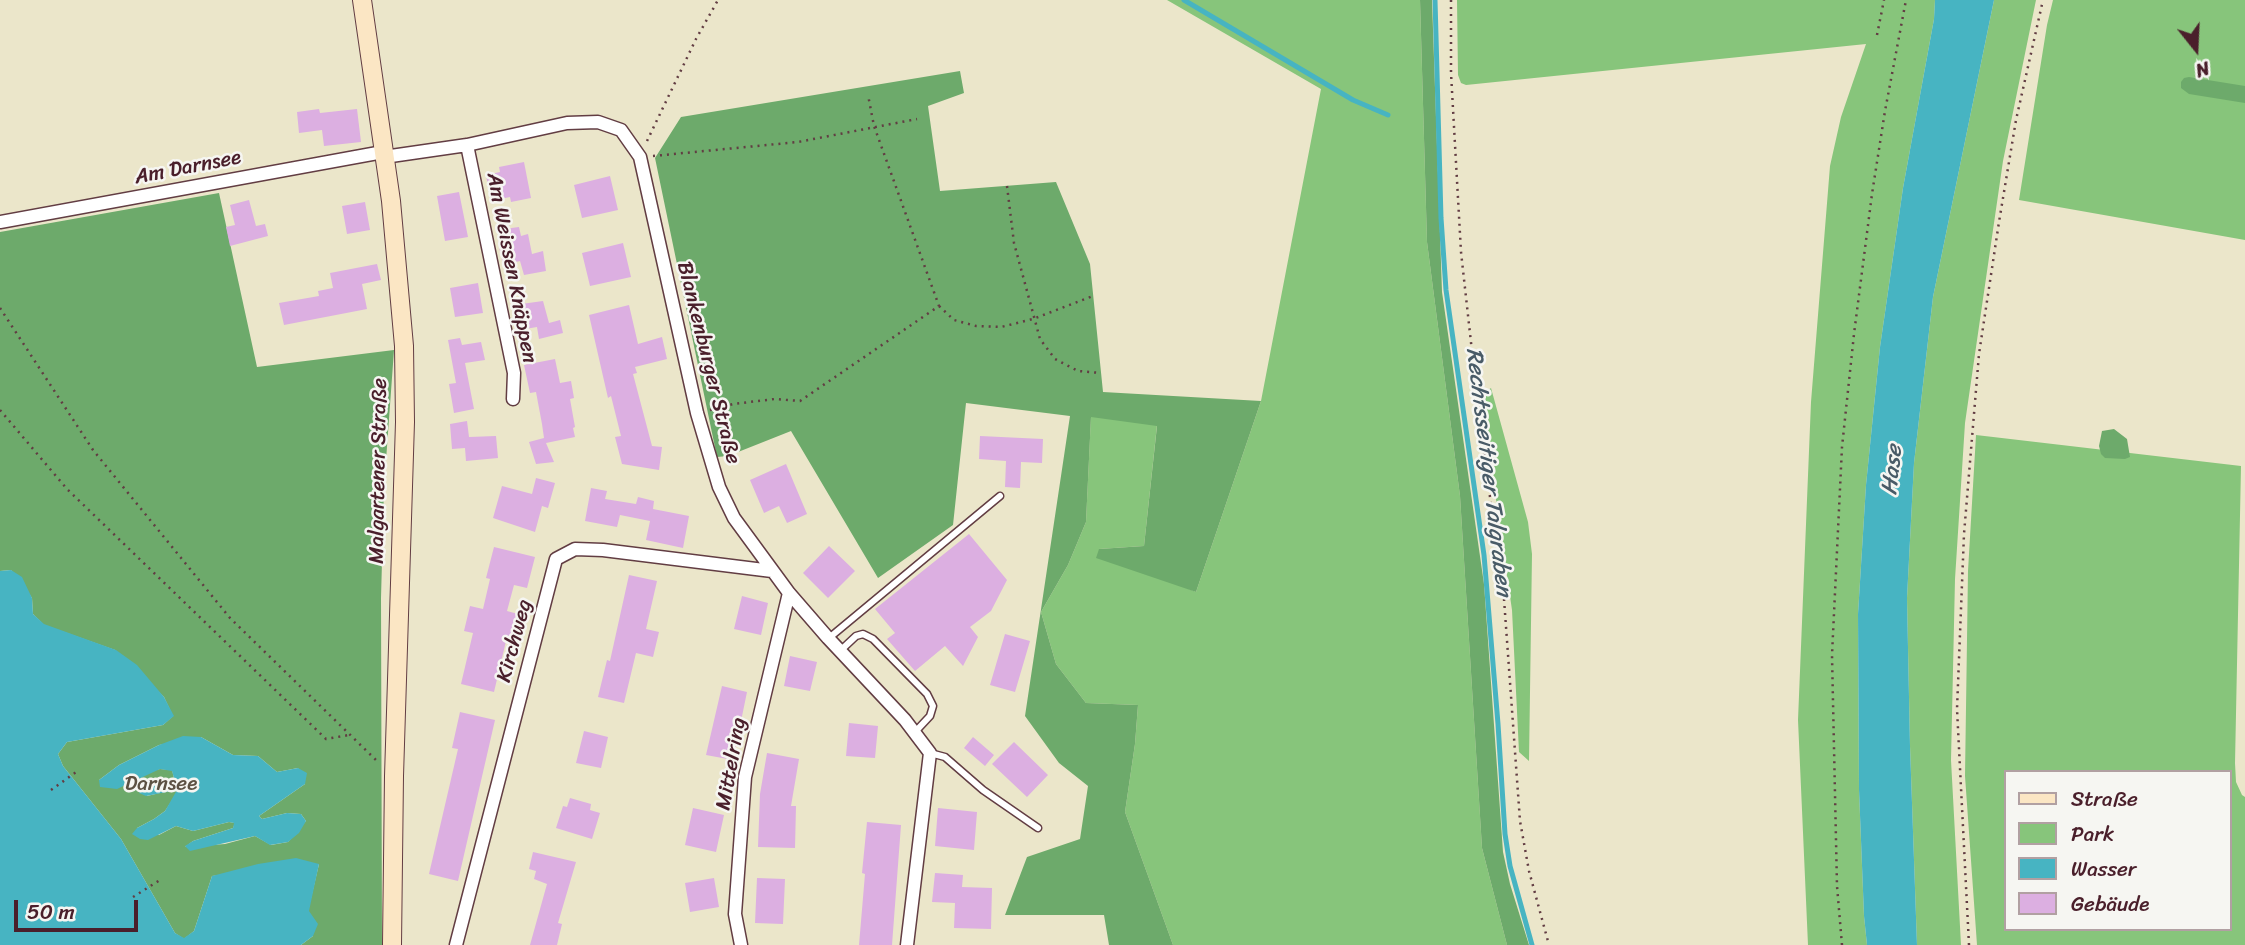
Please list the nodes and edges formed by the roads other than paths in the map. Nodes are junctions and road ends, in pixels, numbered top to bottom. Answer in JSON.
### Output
{"nodes":[{"id":1,"x":362,"y":0,"type":"edge"},
{"id":2,"x":467,"y":145,"type":"junction"},
{"id":3,"x":384,"y":155,"type":"junction"},
{"id":4,"x":0,"y":222,"type":"edge"},
{"id":5,"x":513,"y":399,"type":"dead end"},
{"id":6,"x":1000,"y":496,"type":"dead end"},
{"id":7,"x":772,"y":571,"type":"junction"},
{"id":8,"x":789,"y":593,"type":"junction"},
{"id":9,"x":828,"y":638,"type":"junction"},
{"id":10,"x":839,"y":651,"type":"junction"},
{"id":11,"x":915,"y":732,"type":"junction"},
{"id":12,"x":930,"y":752,"type":"junction"},
{"id":13,"x":1038,"y":828,"type":"dead end"},
{"id":14,"x":392,"y":945,"type":"edge"},
{"id":15,"x":456,"y":945,"type":"edge"},
{"id":16,"x":741,"y":945,"type":"edge"},
{"id":17,"x":907,"y":945,"type":"edge"}],
"edges":[{"from":1,"to":3,"type":"street","name":"Malgartener Straße"},
{"from":2,"to":3,"type":"street","name":"Blankenburger Straße"},
{"from":2,"to":5,"type":"street","name":"Am Weissen Knäppen"},
{"from":2,"to":7,"type":"street","name":"Blankenburger Straße"},
{"from":3,"to":4,"type":"street","name":"Am Darnsee"},
{"from":3,"to":14,"type":"street","name":"Malgartener Straße"},
{"from":6,"to":9,"type":"lane"},
{"from":7,"to":8,"type":"street","name":"Blankenburger Straße"},
{"from":7,"to":15,"type":"street","name":"Kirchweg"},
{"from":8,"to":9,"type":"street","name":"Blankenburger Straße"},
{"from":8,"to":16,"type":"street","name":"Mittelring"},
{"from":9,"to":10,"type":"street","name":"Blankenburger Straße"},
{"from":10,"to":11,"type":"street","name":"Blankenburger Straße"},
{"from":10,"to":11,"type":"lane"},
{"from":11,"to":12,"type":"street","name":"Blankenburger Straße"},
{"from":12,"to":13,"type":"lane"},
{"from":12,"to":17,"type":"street"}]}
